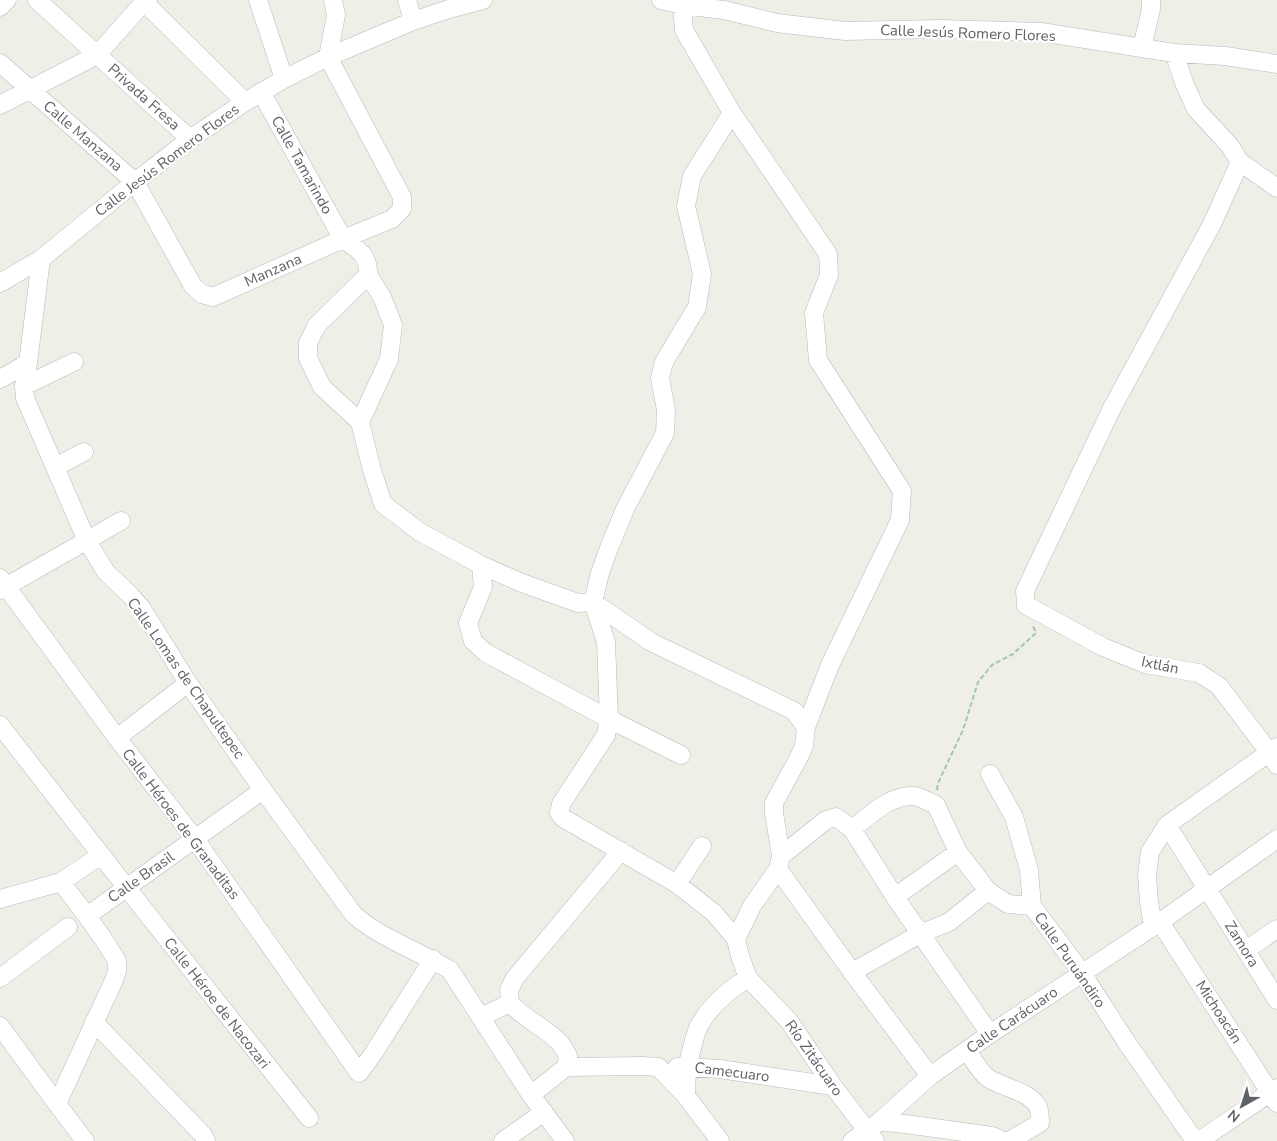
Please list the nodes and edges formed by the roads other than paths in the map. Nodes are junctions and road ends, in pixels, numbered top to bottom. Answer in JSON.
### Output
{"nodes":[{"id":1,"x":7,"y":0,"type":"edge"},
{"id":2,"x":37,"y":0,"type":"edge"},
{"id":3,"x":258,"y":0,"type":"edge"},
{"id":4,"x":333,"y":0,"type":"edge"},
{"id":5,"x":407,"y":0,"type":"edge"},
{"id":6,"x":483,"y":0,"type":"edge"},
{"id":7,"x":661,"y":0,"type":"edge"},
{"id":8,"x":1151,"y":0,"type":"edge"},
{"id":9,"x":146,"y":1,"type":"edge"},
{"id":10,"x":450,"y":4,"type":"edge"},
{"id":11,"x":682,"y":4,"type":"junction"},
{"id":12,"x":723,"y":5,"type":"edge"},
{"id":13,"x":0,"y":7,"type":"edge"},
{"id":14,"x":414,"y":21,"type":"junction"},
{"id":15,"x":1142,"y":48,"type":"junction"},
{"id":16,"x":1174,"y":53,"type":"junction"},
{"id":17,"x":98,"y":55,"type":"junction"},
{"id":18,"x":328,"y":58,"type":"junction"},
{"id":19,"x":0,"y":63,"type":"edge"},
{"id":20,"x":1277,"y":64,"type":"edge"},
{"id":21,"x":284,"y":79,"type":"junction"},
{"id":22,"x":29,"y":90,"type":"junction"},
{"id":23,"x":262,"y":92,"type":"junction"},
{"id":24,"x":244,"y":102,"type":"junction"},
{"id":25,"x":0,"y":105,"type":"edge"},
{"id":26,"x":732,"y":113,"type":"junction"},
{"id":27,"x":190,"y":139,"type":"junction"},
{"id":28,"x":1240,"y":162,"type":"junction"},
{"id":29,"x":135,"y":182,"type":"junction"},
{"id":30,"x":1277,"y":188,"type":"edge"},
{"id":31,"x":343,"y":238,"type":"junction"},
{"id":32,"x":41,"y":259,"type":"junction"},
{"id":33,"x":368,"y":275,"type":"junction"},
{"id":34,"x":0,"y":283,"type":"edge"},
{"id":35,"x":202,"y":294,"type":"joint"},
{"id":36,"x":74,"y":362,"type":"dead end"},
{"id":37,"x":28,"y":363,"type":"junction"},
{"id":38,"x":0,"y":379,"type":"edge"},
{"id":39,"x":24,"y":386,"type":"junction"},
{"id":40,"x":360,"y":422,"type":"junction"},
{"id":41,"x":84,"y":452,"type":"dead end"},
{"id":42,"x":55,"y":467,"type":"junction"},
{"id":43,"x":121,"y":521,"type":"dead end"},
{"id":44,"x":87,"y":541,"type":"junction"},
{"id":45,"x":481,"y":565,"type":"junction"},
{"id":46,"x":2,"y":585,"type":"edge"},
{"id":47,"x":593,"y":602,"type":"junction"},
{"id":48,"x":188,"y":683,"type":"junction"},
{"id":49,"x":608,"y":719,"type":"junction"},
{"id":50,"x":0,"y":725,"type":"edge"},
{"id":51,"x":806,"y":727,"type":"junction"},
{"id":52,"x":117,"y":738,"type":"junction"},
{"id":53,"x":1274,"y":754,"type":"edge"},
{"id":54,"x":681,"y":755,"type":"dead end"},
{"id":55,"x":990,"y":774,"type":"dead end"},
{"id":56,"x":263,"y":790,"type":"junction"},
{"id":57,"x":1167,"y":825,"type":"junction"},
{"id":58,"x":852,"y":829,"type":"junction"},
{"id":59,"x":195,"y":839,"type":"junction"},
{"id":60,"x":1277,"y":839,"type":"edge"},
{"id":61,"x":702,"y":846,"type":"dead end"},
{"id":62,"x":621,"y":851,"type":"junction"},
{"id":63,"x":958,"y":852,"type":"junction"},
{"id":64,"x":101,"y":855,"type":"junction"},
{"id":65,"x":779,"y":863,"type":"junction"},
{"id":66,"x":61,"y":882,"type":"junction"},
{"id":67,"x":677,"y":884,"type":"junction"},
{"id":68,"x":126,"y":887,"type":"junction"},
{"id":69,"x":1207,"y":888,"type":"junction"},
{"id":70,"x":988,"y":891,"type":"junction"},
{"id":71,"x":2,"y":895,"type":"edge"},
{"id":72,"x":895,"y":897,"type":"junction"},
{"id":73,"x":1032,"y":906,"type":"junction"},
{"id":74,"x":87,"y":916,"type":"junction"},
{"id":75,"x":1157,"y":924,"type":"junction"},
{"id":76,"x":68,"y":928,"type":"dead end"},
{"id":77,"x":1277,"y":929,"type":"edge"},
{"id":78,"x":920,"y":934,"type":"junction"},
{"id":79,"x":736,"y":939,"type":"junction"},
{"id":80,"x":1246,"y":950,"type":"junction"},
{"id":81,"x":433,"y":959,"type":"junction"},
{"id":82,"x":852,"y":972,"type":"junction"},
{"id":83,"x":1082,"y":974,"type":"junction"},
{"id":84,"x":0,"y":978,"type":"edge"},
{"id":85,"x":748,"y":978,"type":"junction"},
{"id":86,"x":1277,"y":1000,"type":"edge"},
{"id":87,"x":510,"y":1003,"type":"junction"},
{"id":88,"x":481,"y":1017,"type":"junction"},
{"id":89,"x":94,"y":1022,"type":"junction"},
{"id":90,"x":0,"y":1026,"type":"edge"},
{"id":91,"x":990,"y":1034,"type":"junction"},
{"id":92,"x":966,"y":1050,"type":"junction"},
{"id":93,"x":566,"y":1067,"type":"junction"},
{"id":94,"x":658,"y":1067,"type":"junction"},
{"id":95,"x":687,"y":1067,"type":"junction"},
{"id":96,"x":930,"y":1076,"type":"junction"},
{"id":97,"x":833,"y":1086,"type":"junction"},
{"id":98,"x":1275,"y":1094,"type":"edge"},
{"id":99,"x":531,"y":1095,"type":"junction"},
{"id":100,"x":686,"y":1096,"type":"junction"},
{"id":101,"x":57,"y":1104,"type":"junction"},
{"id":102,"x":544,"y":1112,"type":"junction"},
{"id":103,"x":309,"y":1118,"type":"dead end"},
{"id":104,"x":874,"y":1131,"type":"edge"},
{"id":105,"x":85,"y":1141,"type":"edge"},
{"id":106,"x":206,"y":1141,"type":"edge"},
{"id":107,"x":503,"y":1141,"type":"edge"},
{"id":108,"x":565,"y":1141,"type":"edge"},
{"id":109,"x":720,"y":1141,"type":"edge"},
{"id":110,"x":852,"y":1141,"type":"edge"},
{"id":111,"x":1003,"y":1141,"type":"edge"},
{"id":112,"x":1008,"y":1141,"type":"edge"},
{"id":113,"x":1195,"y":1141,"type":"edge"},
{"id":114,"x":1199,"y":1141,"type":"edge"}],
"edges":[{"from":1,"to":13,"type":"street"},
{"from":2,"to":17,"type":"street","name":"Privada Fresa"},
{"from":3,"to":21,"type":"street"},
{"from":4,"to":18,"type":"street"},
{"from":5,"to":14,"type":"street"},
{"from":6,"to":10,"type":"street","name":"Calle Jesús Romero Flores"},
{"from":7,"to":11,"type":"street","name":"Calle Jesús Romero Flores"},
{"from":8,"to":15,"type":"street"},
{"from":9,"to":17,"type":"street"},
{"from":9,"to":24,"type":"street"},
{"from":10,"to":14,"type":"street","name":"Calle Jesús Romero Flores"},
{"from":11,"to":12,"type":"street","name":"Calle Jesús Romero Flores"},
{"from":11,"to":26,"type":"street"},
{"from":12,"to":15,"type":"street","name":"Calle Jesús Romero Flores"},
{"from":14,"to":18,"type":"street","name":"Calle Jesús Romero Flores"},
{"from":15,"to":16,"type":"street","name":"Calle Jesús Romero Flores"},
{"from":16,"to":20,"type":"street","name":"Calle Jesús Romero Flores"},
{"from":16,"to":28,"type":"street"},
{"from":17,"to":22,"type":"street"},
{"from":17,"to":27,"type":"street","name":"Privada Fresa"},
{"from":18,"to":21,"type":"street","name":"Calle Jesús Romero Flores"},
{"from":18,"to":31,"type":"street","name":"Manzana"},
{"from":19,"to":22,"type":"street","name":"Calle Manzana"},
{"from":21,"to":23,"type":"street","name":"Calle Jesús Romero Flores"},
{"from":22,"to":25,"type":"street"},
{"from":22,"to":29,"type":"street","name":"Calle Manzana"},
{"from":23,"to":24,"type":"street","name":"Calle Jesús Romero Flores"},
{"from":23,"to":31,"type":"street","name":"Calle Tamarindo"},
{"from":24,"to":27,"type":"street","name":"Calle Jesús Romero Flores"},
{"from":26,"to":47,"type":"street"},
{"from":26,"to":51,"type":"street"},
{"from":27,"to":29,"type":"street","name":"Calle Jesús Romero Flores"},
{"from":28,"to":30,"type":"street"},
{"from":28,"to":53,"type":"street","name":"Ixtlán"},
{"from":29,"to":32,"type":"street","name":"Calle Jesús Romero Flores"},
{"from":29,"to":35,"type":"street","name":"Calle Manzana"},
{"from":31,"to":33,"type":"street"},
{"from":31,"to":35,"type":"street","name":"Manzana"},
{"from":32,"to":34,"type":"street","name":"Calle Jesús Romero Flores"},
{"from":32,"to":37,"type":"street","name":"Calle Lomas de Chapultepec"},
{"from":33,"to":40,"type":"street"},
{"from":33,"to":40,"type":"street"},
{"from":36,"to":39,"type":"street"},
{"from":37,"to":38,"type":"street"},
{"from":37,"to":39,"type":"street","name":"Calle Lomas de Chapultepec"},
{"from":39,"to":42,"type":"street","name":"Calle Lomas de Chapultepec"},
{"from":40,"to":45,"type":"street"},
{"from":41,"to":42,"type":"street"},
{"from":42,"to":44,"type":"street","name":"Calle Lomas de Chapultepec"},
{"from":43,"to":44,"type":"street"},
{"from":44,"to":46,"type":"street"},
{"from":44,"to":48,"type":"street","name":"Calle Lomas de Chapultepec"},
{"from":45,"to":47,"type":"street"},
{"from":45,"to":49,"type":"street"},
{"from":46,"to":52,"type":"street","name":"Calle Héroes de Granaditas"},
{"from":47,"to":49,"type":"street"},
{"from":47,"to":51,"type":"street"},
{"from":48,"to":52,"type":"street"},
{"from":48,"to":56,"type":"street","name":"Calle Lomas de Chapultepec"},
{"from":49,"to":54,"type":"street"},
{"from":49,"to":62,"type":"street"},
{"from":50,"to":64,"type":"street","name":"Calle Héroe de Nacozari"},
{"from":51,"to":65,"type":"street"},
{"from":52,"to":59,"type":"street","name":"Calle Héroes de Granaditas"},
{"from":53,"to":57,"type":"street"},
{"from":55,"to":73,"type":"street"},
{"from":56,"to":59,"type":"street","name":"Calle Brasil"},
{"from":56,"to":81,"type":"street","name":"Calle Lomas de Chapultepec"},
{"from":57,"to":69,"type":"street","name":"Zamora"},
{"from":57,"to":75,"type":"street"},
{"from":58,"to":63,"type":"street","name":"Calle Puruándiro"},
{"from":58,"to":65,"type":"street"},
{"from":58,"to":72,"type":"street"},
{"from":59,"to":68,"type":"street","name":"Calle Brasil"},
{"from":59,"to":81,"type":"street","name":"Calle Héroes de Granaditas"},
{"from":60,"to":69,"type":"street","name":"Calle Carácuaro"},
{"from":61,"to":67,"type":"street"},
{"from":62,"to":67,"type":"street"},
{"from":62,"to":87,"type":"street"},
{"from":63,"to":70,"type":"street","name":"Calle Puruándiro"},
{"from":63,"to":72,"type":"street"},
{"from":64,"to":66,"type":"street"},
{"from":64,"to":68,"type":"street","name":"Calle Héroe de Nacozari"},
{"from":65,"to":79,"type":"street"},
{"from":65,"to":82,"type":"street"},
{"from":66,"to":71,"type":"street"},
{"from":66,"to":74,"type":"street"},
{"from":67,"to":79,"type":"street"},
{"from":68,"to":74,"type":"street","name":"Calle Brasil"},
{"from":68,"to":103,"type":"street","name":"Calle Héroe de Nacozari"},
{"from":69,"to":75,"type":"street","name":"Calle Carácuaro"},
{"from":69,"to":80,"type":"street","name":"Zamora"},
{"from":70,"to":73,"type":"street","name":"Calle Puruándiro"},
{"from":70,"to":78,"type":"street"},
{"from":72,"to":78,"type":"street"},
{"from":73,"to":83,"type":"street","name":"Calle Puruándiro"},
{"from":74,"to":89,"type":"street"},
{"from":75,"to":83,"type":"street","name":"Calle Carácuaro"},
{"from":75,"to":98,"type":"street","name":"Michoacán"},
{"from":76,"to":84,"type":"street"},
{"from":77,"to":80,"type":"street"},
{"from":78,"to":82,"type":"street"},
{"from":78,"to":91,"type":"street"},
{"from":79,"to":85,"type":"street"},
{"from":80,"to":86,"type":"street","name":"Zamora"},
{"from":81,"to":88,"type":"street","name":"Calle Lomas de Chapultepec"},
{"from":82,"to":96,"type":"street"},
{"from":83,"to":91,"type":"street","name":"Calle Carácuaro"},
{"from":83,"to":113,"type":"street","name":"Calle Puruándiro"},
{"from":85,"to":95,"type":"street"},
{"from":85,"to":97,"type":"street","name":"Río Zitácuaro"},
{"from":87,"to":88,"type":"street"},
{"from":87,"to":93,"type":"street"},
{"from":88,"to":99,"type":"street","name":"Calle Lomas de Chapultepec"},
{"from":89,"to":101,"type":"street"},
{"from":89,"to":106,"type":"street"},
{"from":90,"to":101,"type":"street"},
{"from":91,"to":92,"type":"street","name":"Calle Carácuaro"},
{"from":92,"to":96,"type":"street","name":"Calle Carácuaro"},
{"from":92,"to":112,"type":"street"},
{"from":93,"to":94,"type":"street"},
{"from":93,"to":99,"type":"street"},
{"from":94,"to":95,"type":"street"},
{"from":94,"to":100,"type":"street"},
{"from":95,"to":97,"type":"street","name":"Camecuaro"},
{"from":95,"to":100,"type":"street","name":"Camecuaro"},
{"from":96,"to":104,"type":"street","name":"Calle Carácuaro"},
{"from":97,"to":104,"type":"street","name":"Río Zitácuaro"},
{"from":98,"to":114,"type":"street"},
{"from":99,"to":102,"type":"street","name":"Calle Lomas de Chapultepec"},
{"from":100,"to":109,"type":"street","name":"Camecuaro"},
{"from":101,"to":105,"type":"street"},
{"from":102,"to":107,"type":"street"},
{"from":102,"to":108,"type":"street","name":"Calle Lomas de Chapultepec"},
{"from":104,"to":110,"type":"street","name":"Calle Carácuaro"},
{"from":104,"to":111,"type":"street"}]}
